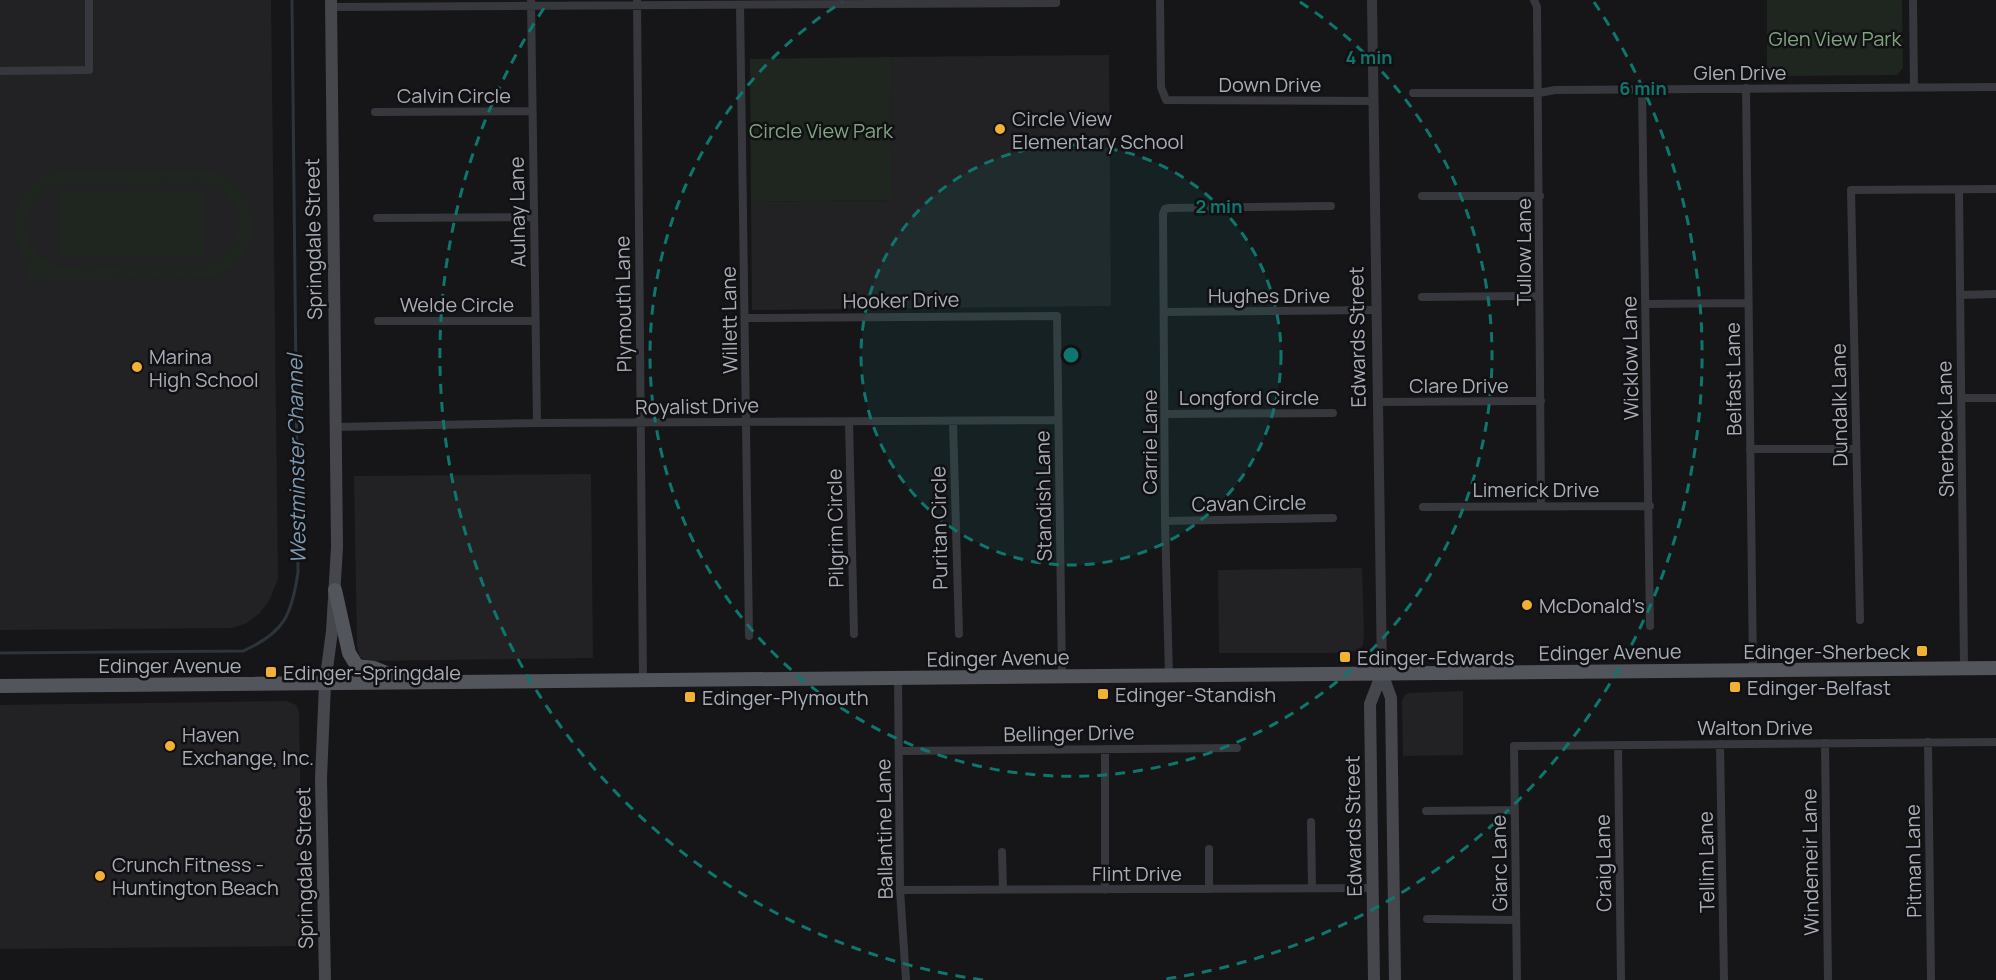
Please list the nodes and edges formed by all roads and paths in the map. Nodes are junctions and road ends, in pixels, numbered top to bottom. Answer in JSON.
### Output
{"nodes":[{"id":1,"x":88,"y":0,"type":"edge"},
{"id":2,"x":1160,"y":0,"type":"edge"},
{"id":3,"x":1372,"y":0,"type":"edge"},
{"id":4,"x":1534,"y":0,"type":"edge"},
{"id":5,"x":1913,"y":0,"type":"edge"},
{"id":6,"x":1056,"y":1,"type":"edge"},
{"id":7,"x":531,"y":3,"type":"edge"},
{"id":8,"x":637,"y":3,"type":"edge"},
{"id":9,"x":331,"y":4,"type":"edge"},
{"id":10,"x":740,"y":5,"type":"junction"},
{"id":11,"x":0,"y":71,"type":"edge"},
{"id":12,"x":1914,"y":87,"type":"junction"},
{"id":13,"x":1996,"y":87,"type":"edge"},
{"id":14,"x":1746,"y":88,"type":"junction"},
{"id":15,"x":1642,"y":89,"type":"junction"},
{"id":16,"x":1413,"y":93,"type":"dead end"},
{"id":17,"x":1539,"y":93,"type":"junction"},
{"id":18,"x":1373,"y":101,"type":"junction"},
{"id":19,"x":532,"y":111,"type":"junction"},
{"id":20,"x":375,"y":112,"type":"dead end"},
{"id":21,"x":1959,"y":189,"type":"junction"},
{"id":22,"x":1996,"y":189,"type":"edge"},
{"id":23,"x":1540,"y":195,"type":"junction"},
{"id":24,"x":1422,"y":196,"type":"dead end"},
{"id":25,"x":1332,"y":206,"type":"dead end"},
{"id":26,"x":534,"y":216,"type":"junction"},
{"id":27,"x":377,"y":218,"type":"dead end"},
{"id":28,"x":1996,"y":294,"type":"edge"},
{"id":29,"x":1960,"y":295,"type":"junction"},
{"id":30,"x":1539,"y":296,"type":"junction"},
{"id":31,"x":1422,"y":297,"type":"dead end"},
{"id":32,"x":1748,"y":303,"type":"junction"},
{"id":33,"x":1645,"y":304,"type":"junction"},
{"id":34,"x":1376,"y":310,"type":"junction"},
{"id":35,"x":1164,"y":312,"type":"junction"},
{"id":36,"x":1057,"y":316,"type":"joint"},
{"id":37,"x":746,"y":318,"type":"junction"},
{"id":38,"x":378,"y":321,"type":"dead end"},
{"id":39,"x":536,"y":321,"type":"junction"},
{"id":40,"x":1960,"y":398,"type":"junction"},
{"id":41,"x":1996,"y":398,"type":"edge"},
{"id":42,"x":1541,"y":401,"type":"junction"},
{"id":43,"x":1377,"y":402,"type":"junction"},
{"id":44,"x":1333,"y":413,"type":"dead end"},
{"id":45,"x":1166,"y":414,"type":"junction"},
{"id":46,"x":1058,"y":420,"type":"junction"},
{"id":47,"x":747,"y":422,"type":"junction"},
{"id":48,"x":849,"y":422,"type":"junction"},
{"id":49,"x":953,"y":422,"type":"junction"},
{"id":50,"x":537,"y":423,"type":"junction"},
{"id":51,"x":641,"y":423,"type":"junction"},
{"id":52,"x":335,"y":427,"type":"junction"},
{"id":53,"x":1750,"y":449,"type":"junction"},
{"id":54,"x":1856,"y":449,"type":"junction"},
{"id":55,"x":1541,"y":506,"type":"junction"},
{"id":56,"x":1650,"y":506,"type":"junction"},
{"id":57,"x":1423,"y":507,"type":"dead end"},
{"id":58,"x":1333,"y":518,"type":"dead end"},
{"id":59,"x":1166,"y":521,"type":"junction"},
{"id":60,"x":335,"y":590,"type":"junction"},
{"id":61,"x":1860,"y":620,"type":"dead end"},
{"id":62,"x":1650,"y":626,"type":"dead end"},
{"id":63,"x":854,"y":634,"type":"dead end"},
{"id":64,"x":958,"y":634,"type":"dead end"},
{"id":65,"x":749,"y":636,"type":"dead end"},
{"id":66,"x":1964,"y":668,"type":"junction"},
{"id":67,"x":1996,"y":668,"type":"edge"},
{"id":68,"x":1753,"y":670,"type":"junction"},
{"id":69,"x":1382,"y":673,"type":"junction"},
{"id":70,"x":1169,"y":676,"type":"junction"},
{"id":71,"x":1062,"y":677,"type":"junction"},
{"id":72,"x":898,"y":678,"type":"junction"},
{"id":73,"x":643,"y":681,"type":"junction"},
{"id":74,"x":411,"y":683,"type":"junction"},
{"id":75,"x":325,"y":684,"type":"junction"},
{"id":76,"x":0,"y":686,"type":"edge"},
{"id":77,"x":1928,"y":742,"type":"junction"},
{"id":78,"x":1996,"y":742,"type":"edge"},
{"id":79,"x":1825,"y":743,"type":"junction"},
{"id":80,"x":1720,"y":744,"type":"junction"},
{"id":81,"x":1618,"y":745,"type":"junction"},
{"id":82,"x":1514,"y":746,"type":"joint"},
{"id":83,"x":1237,"y":748,"type":"dead end"},
{"id":84,"x":1105,"y":749,"type":"junction"},
{"id":85,"x":900,"y":751,"type":"junction"},
{"id":86,"x":1515,"y":810,"type":"junction"},
{"id":87,"x":1426,"y":811,"type":"dead end"},
{"id":88,"x":1311,"y":822,"type":"dead end"},
{"id":89,"x":1209,"y":849,"type":"dead end"},
{"id":90,"x":1002,"y":852,"type":"dead end"},
{"id":91,"x":1312,"y":888,"type":"junction"},
{"id":92,"x":1373,"y":888,"type":"junction"},
{"id":93,"x":1209,"y":889,"type":"junction"},
{"id":94,"x":900,"y":890,"type":"junction"},
{"id":95,"x":1003,"y":890,"type":"junction"},
{"id":96,"x":1105,"y":890,"type":"junction"},
{"id":97,"x":1427,"y":919,"type":"dead end"},
{"id":98,"x":1516,"y":920,"type":"junction"},
{"id":99,"x":325,"y":980,"type":"edge"},
{"id":100,"x":906,"y":980,"type":"edge"},
{"id":101,"x":1374,"y":980,"type":"edge"},
{"id":102,"x":1395,"y":980,"type":"edge"},
{"id":103,"x":1517,"y":980,"type":"edge"},
{"id":104,"x":1621,"y":980,"type":"edge"},
{"id":105,"x":1724,"y":980,"type":"edge"},
{"id":106,"x":1828,"y":980,"type":"edge"},
{"id":107,"x":1931,"y":980,"type":"edge"}],
"edges":[{"from":1,"to":11,"type":"street"},
{"from":2,"to":18,"type":"street","name":"Down Drive"},
{"from":3,"to":18,"type":"street","name":"Edwards Street"},
{"from":4,"to":17,"type":"street","name":"Tullow Lane"},
{"from":5,"to":12,"type":"street"},
{"from":6,"to":10,"type":"street"},
{"from":7,"to":8,"type":"street"},
{"from":7,"to":9,"type":"street"},
{"from":7,"to":19,"type":"street","name":"Aulnay Lane"},
{"from":8,"to":10,"type":"street"},
{"from":8,"to":51,"type":"street","name":"Plymouth Lane"},
{"from":9,"to":52,"type":"main road","name":"Springdale Street"},
{"from":10,"to":37,"type":"street","name":"Willett Lane"},
{"from":12,"to":13,"type":"street","name":"Glen Drive"},
{"from":12,"to":14,"type":"street","name":"Glen Drive"},
{"from":14,"to":15,"type":"street","name":"Glen Drive"},
{"from":14,"to":32,"type":"street","name":"Belfast Lane"},
{"from":15,"to":17,"type":"street","name":"Glen Drive"},
{"from":15,"to":33,"type":"street","name":"Wicklow Lane"},
{"from":16,"to":17,"type":"street","name":"Glen Drive"},
{"from":17,"to":23,"type":"street","name":"Tullow Lane"},
{"from":18,"to":34,"type":"street","name":"Edwards Street"},
{"from":19,"to":20,"type":"street","name":"Calvin Circle"},
{"from":19,"to":26,"type":"street","name":"Aulnay Lane"},
{"from":21,"to":22,"type":"street"},
{"from":21,"to":29,"type":"street","name":"Sherbeck Lane"},
{"from":21,"to":54,"type":"street","name":"Dundalk Lane"},
{"from":23,"to":24,"type":"street"},
{"from":23,"to":30,"type":"street","name":"Tullow Lane"},
{"from":25,"to":35,"type":"street","name":"Carrie Lane"},
{"from":26,"to":27,"type":"street"},
{"from":26,"to":39,"type":"street","name":"Aulnay Lane"},
{"from":28,"to":29,"type":"street"},
{"from":29,"to":40,"type":"street","name":"Sherbeck Lane"},
{"from":30,"to":31,"type":"street"},
{"from":30,"to":42,"type":"street","name":"Tullow Lane"},
{"from":32,"to":33,"type":"street"},
{"from":32,"to":53,"type":"street","name":"Belfast Lane"},
{"from":33,"to":56,"type":"street","name":"Wicklow Lane"},
{"from":34,"to":35,"type":"street","name":"Hughes Drive"},
{"from":34,"to":43,"type":"street","name":"Edwards Street"},
{"from":35,"to":45,"type":"street","name":"Carrie Lane"},
{"from":36,"to":37,"type":"street","name":"Hooker Drive"},
{"from":36,"to":46,"type":"street","name":"Standish Lane"},
{"from":37,"to":47,"type":"street","name":"Willett Lane"},
{"from":38,"to":39,"type":"street","name":"Welde Circle"},
{"from":39,"to":50,"type":"street","name":"Aulnay Lane"},
{"from":40,"to":41,"type":"street"},
{"from":40,"to":66,"type":"street","name":"Sherbeck Lane"},
{"from":42,"to":43,"type":"street","name":"Clare Drive"},
{"from":42,"to":55,"type":"street","name":"Tullow Lane"},
{"from":43,"to":69,"type":"street","name":"Edwards Street"},
{"from":44,"to":45,"type":"street","name":"Longford Circle"},
{"from":45,"to":59,"type":"street","name":"Carrie Lane"},
{"from":46,"to":49,"type":"street","name":"Royalist Drive"},
{"from":46,"to":71,"type":"street","name":"Standish Lane"},
{"from":47,"to":48,"type":"street","name":"Royalist Drive"},
{"from":47,"to":51,"type":"street","name":"Royalist Drive"},
{"from":47,"to":65,"type":"street","name":"Willett Lane"},
{"from":48,"to":49,"type":"street","name":"Royalist Drive"},
{"from":48,"to":63,"type":"street","name":"Pilgrim Circle"},
{"from":49,"to":64,"type":"street","name":"Puritan Circle"},
{"from":50,"to":51,"type":"street","name":"Royalist Drive"},
{"from":50,"to":52,"type":"street","name":"Royalist Drive"},
{"from":51,"to":73,"type":"street","name":"Plymouth Lane"},
{"from":52,"to":60,"type":"main road","name":"Springdale Street"},
{"from":53,"to":54,"type":"street"},
{"from":53,"to":68,"type":"street","name":"Belfast Lane"},
{"from":54,"to":61,"type":"street","name":"Dundalk Lane"},
{"from":55,"to":56,"type":"street","name":"Limerick Drive"},
{"from":55,"to":57,"type":"street","name":"Limerick Drive"},
{"from":56,"to":62,"type":"street","name":"Wicklow Lane"},
{"from":58,"to":59,"type":"street","name":"Cavan Circle"},
{"from":59,"to":70,"type":"street","name":"Carrie Lane"},
{"from":60,"to":74,"type":"main road"},
{"from":60,"to":75,"type":"main road","name":"Springdale Street"},
{"from":66,"to":67,"type":"main road","name":"Edinger Avenue"},
{"from":66,"to":68,"type":"main road","name":"Edinger Avenue"},
{"from":68,"to":69,"type":"main road","name":"Edinger Avenue"},
{"from":69,"to":70,"type":"main road","name":"Edinger Avenue"},
{"from":69,"to":92,"type":"main road","name":"Edwards Street"},
{"from":69,"to":102,"type":"main road","name":"Edwards Street"},
{"from":70,"to":71,"type":"main road","name":"Edinger Avenue"},
{"from":71,"to":72,"type":"main road","name":"Edinger Avenue"},
{"from":72,"to":73,"type":"main road","name":"Edinger Avenue"},
{"from":72,"to":85,"type":"street","name":"Ballantine Lane"},
{"from":73,"to":74,"type":"main road","name":"Edinger Avenue"},
{"from":74,"to":75,"type":"main road","name":"Edinger Avenue"},
{"from":75,"to":76,"type":"main road","name":"Edinger Avenue"},
{"from":75,"to":99,"type":"main road","name":"Springdale Street"},
{"from":77,"to":78,"type":"street","name":"Walton Drive"},
{"from":77,"to":79,"type":"street","name":"Walton Drive"},
{"from":77,"to":107,"type":"street","name":"Pitman Lane"},
{"from":79,"to":80,"type":"street","name":"Walton Drive"},
{"from":79,"to":106,"type":"street","name":"Windemeir Lane"},
{"from":80,"to":81,"type":"street","name":"Walton Drive"},
{"from":80,"to":105,"type":"street","name":"Tellim Lane"},
{"from":81,"to":82,"type":"street","name":"Walton Drive"},
{"from":81,"to":104,"type":"street","name":"Craig Lane"},
{"from":82,"to":86,"type":"street","name":"Giarc Lane"},
{"from":83,"to":84,"type":"street","name":"Bellinger Drive"},
{"from":84,"to":85,"type":"street","name":"Bellinger Drive"},
{"from":84,"to":96,"type":"street"},
{"from":85,"to":94,"type":"street","name":"Ballantine Lane"},
{"from":86,"to":87,"type":"street"},
{"from":86,"to":98,"type":"street","name":"Giarc Lane"},
{"from":88,"to":91,"type":"street"},
{"from":89,"to":93,"type":"street"},
{"from":90,"to":95,"type":"street"},
{"from":91,"to":92,"type":"street","name":"Flint Drive"},
{"from":91,"to":93,"type":"street","name":"Flint Drive"},
{"from":92,"to":101,"type":"main road","name":"Edwards Street"},
{"from":93,"to":96,"type":"street","name":"Flint Drive"},
{"from":94,"to":95,"type":"street","name":"Flint Drive"},
{"from":94,"to":100,"type":"street","name":"Ballantine Lane"},
{"from":95,"to":96,"type":"street","name":"Flint Drive"},
{"from":97,"to":98,"type":"street"},
{"from":98,"to":103,"type":"street","name":"Giarc Lane"}]}
